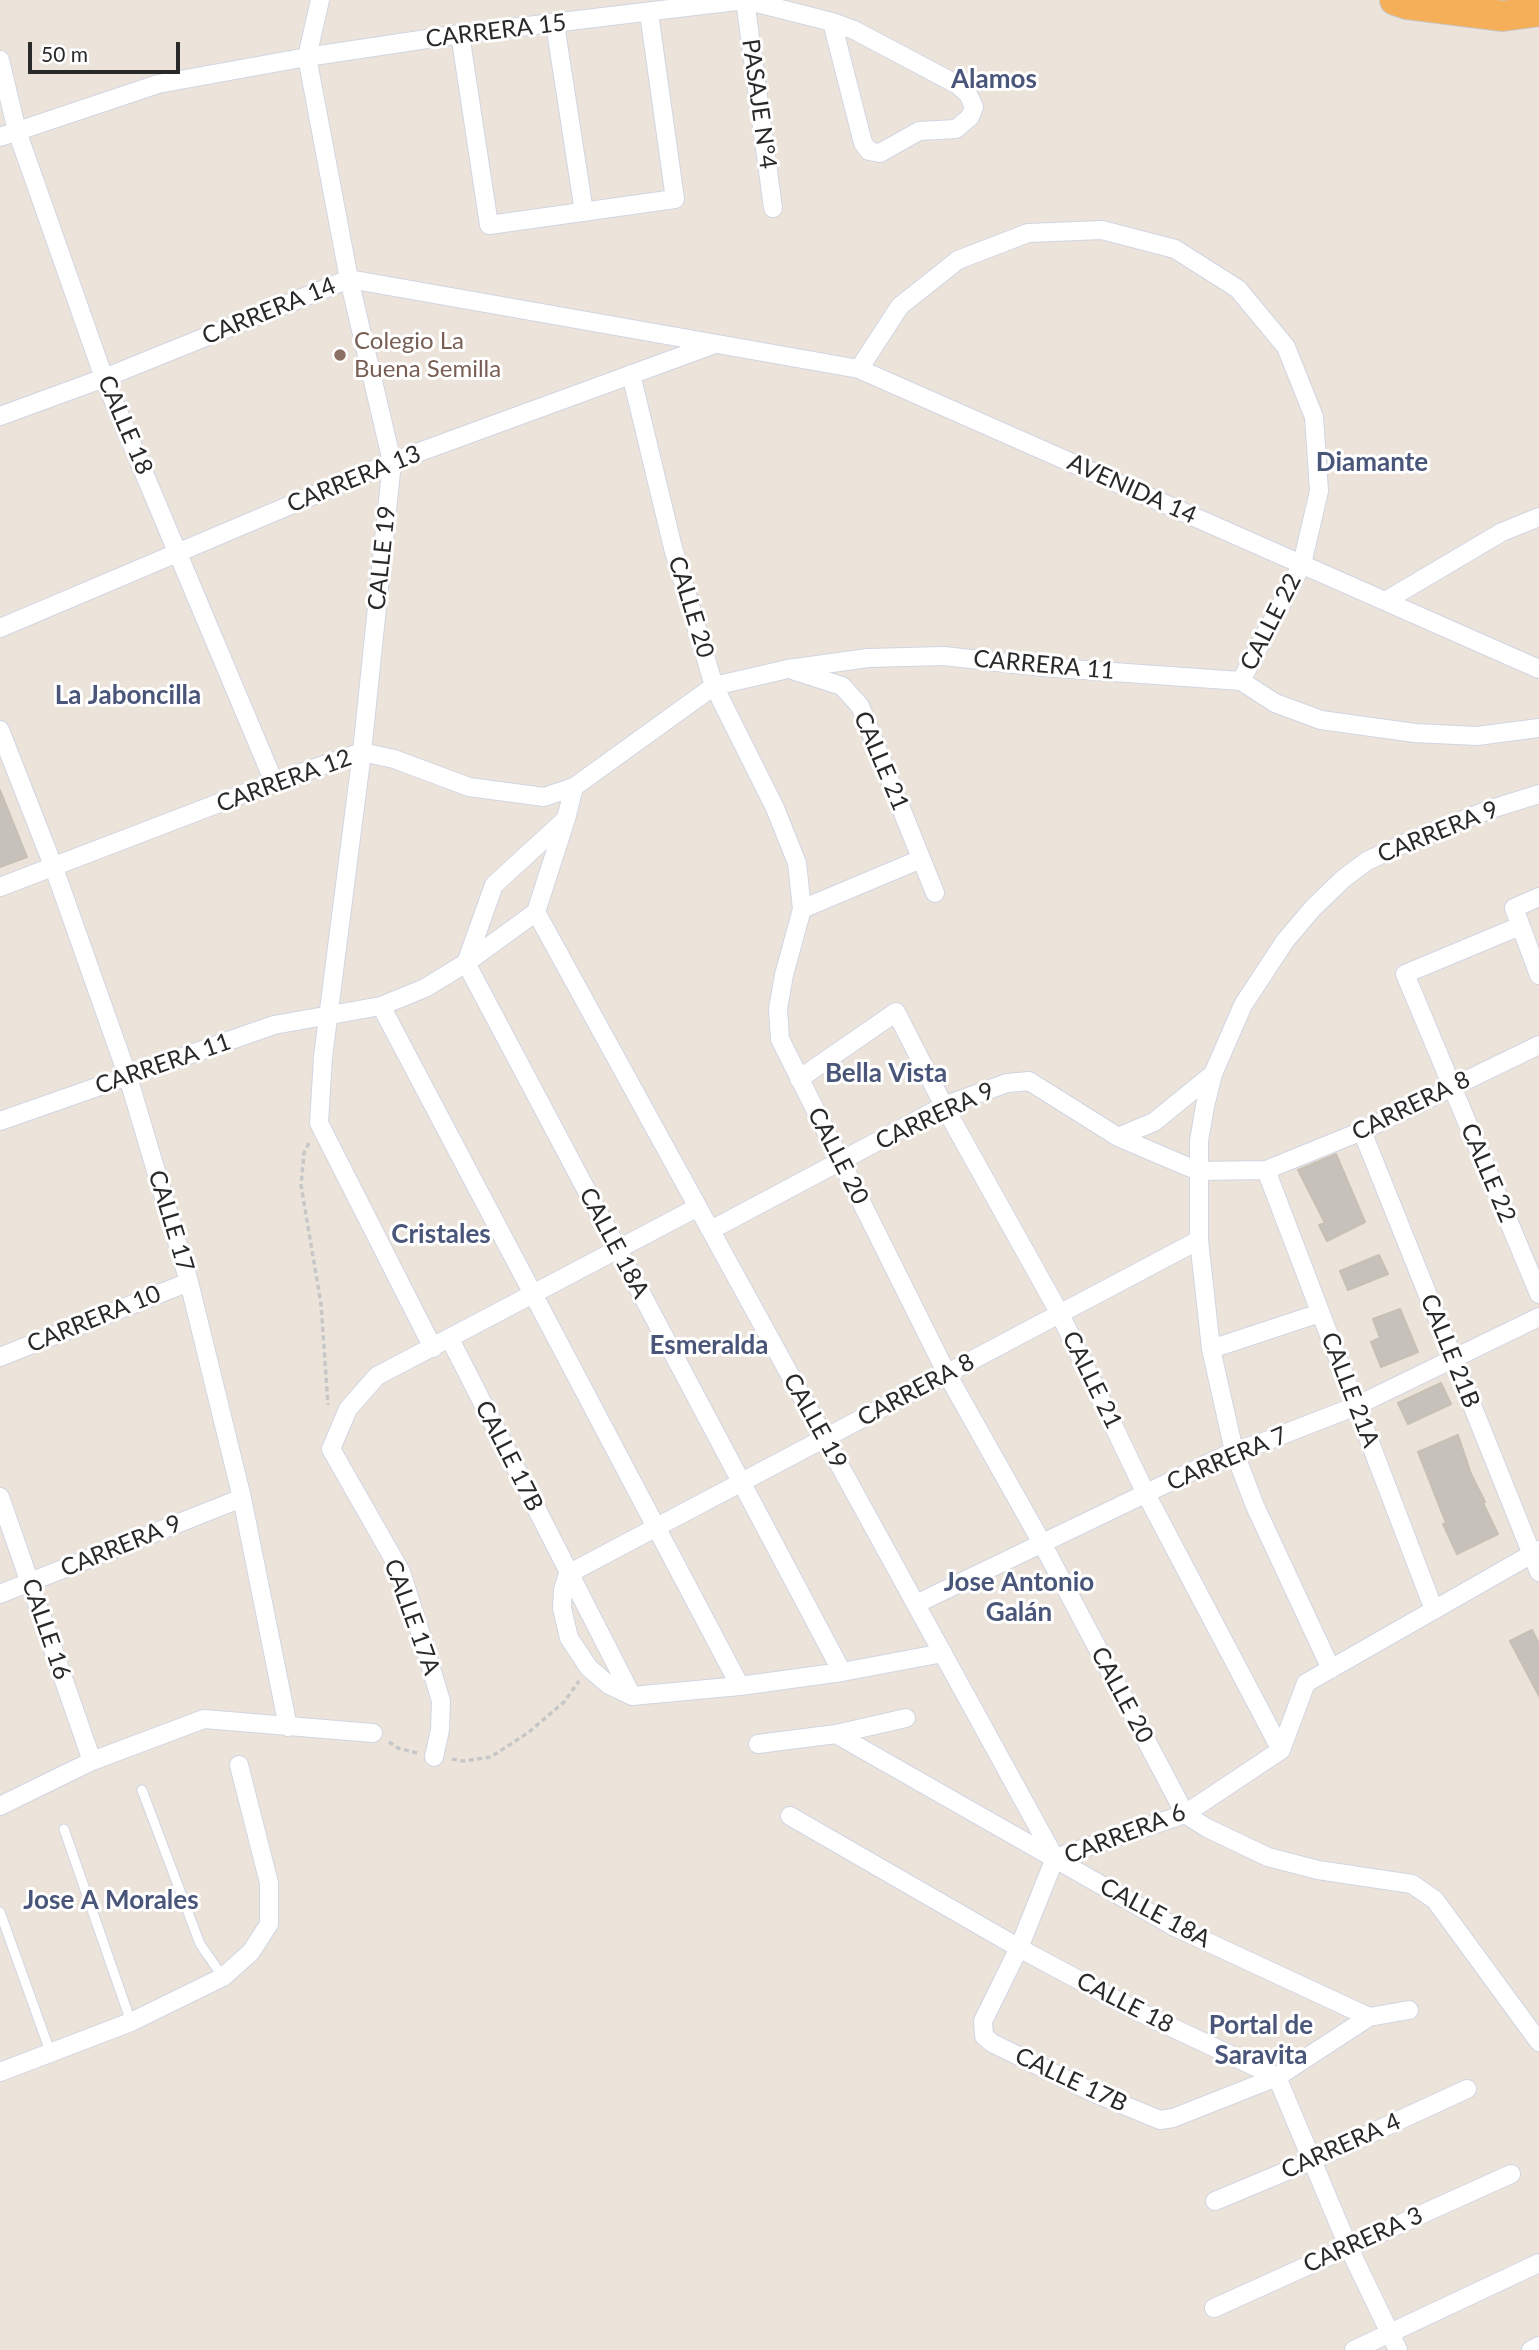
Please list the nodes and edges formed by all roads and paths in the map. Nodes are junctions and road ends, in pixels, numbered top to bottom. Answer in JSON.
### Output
{"nodes":[{"id":1,"x":320,"y":0,"type":"edge"},
{"id":2,"x":745,"y":0,"type":"edge"},
{"id":3,"x":1395,"y":0,"type":"edge"},
{"id":4,"x":1539,"y":10,"type":"edge"},
{"id":5,"x":649,"y":13,"type":"junction"},
{"id":6,"x":832,"y":22,"type":"junction"},
{"id":7,"x":555,"y":24,"type":"junction"},
{"id":8,"x":460,"y":34,"type":"junction"},
{"id":9,"x":307,"y":57,"type":"junction"},
{"id":10,"x":0,"y":60,"type":"edge"},
{"id":11,"x":8,"y":134,"type":"edge"},
{"id":12,"x":773,"y":208,"type":"dead end"},
{"id":13,"x":584,"y":212,"type":"junction"},
{"id":14,"x":349,"y":279,"type":"junction"},
{"id":15,"x":714,"y":344,"type":"junction"},
{"id":16,"x":859,"y":369,"type":"junction"},
{"id":17,"x":631,"y":374,"type":"junction"},
{"id":18,"x":104,"y":378,"type":"junction"},
{"id":19,"x":0,"y":416,"type":"edge"},
{"id":20,"x":391,"y":462,"type":"junction"},
{"id":21,"x":1539,"y":517,"type":"edge"},
{"id":22,"x":179,"y":553,"type":"junction"},
{"id":23,"x":1302,"y":564,"type":"junction"},
{"id":24,"x":1387,"y":600,"type":"junction"},
{"id":25,"x":0,"y":628,"type":"edge"},
{"id":26,"x":1539,"y":668,"type":"edge"},
{"id":27,"x":788,"y":669,"type":"junction"},
{"id":28,"x":1241,"y":681,"type":"junction"},
{"id":29,"x":714,"y":686,"type":"junction"},
{"id":30,"x":1539,"y":728,"type":"edge"},
{"id":31,"x":0,"y":730,"type":"edge"},
{"id":32,"x":362,"y":752,"type":"junction"},
{"id":33,"x":274,"y":782,"type":"junction"},
{"id":34,"x":574,"y":787,"type":"junction"},
{"id":35,"x":1539,"y":794,"type":"edge"},
{"id":36,"x":566,"y":819,"type":"junction"},
{"id":37,"x":921,"y":859,"type":"junction"},
{"id":38,"x":54,"y":868,"type":"junction"},
{"id":39,"x":0,"y":887,"type":"edge"},
{"id":40,"x":935,"y":892,"type":"dead end"},
{"id":41,"x":1539,"y":897,"type":"edge"},
{"id":42,"x":802,"y":909,"type":"junction"},
{"id":43,"x":536,"y":912,"type":"junction"},
{"id":44,"x":1517,"y":917,"type":"junction"},
{"id":45,"x":466,"y":963,"type":"junction"},
{"id":46,"x":1539,"y":975,"type":"edge"},
{"id":47,"x":381,"y":1006,"type":"junction"},
{"id":48,"x":329,"y":1017,"type":"junction"},
{"id":49,"x":1539,"y":1045,"type":"edge"},
{"id":50,"x":1213,"y":1074,"type":"junction"},
{"id":51,"x":128,"y":1077,"type":"junction"},
{"id":52,"x":799,"y":1079,"type":"junction"},
{"id":53,"x":1452,"y":1086,"type":"junction"},
{"id":54,"x":944,"y":1107,"type":"junction"},
{"id":55,"x":0,"y":1121,"type":"edge"},
{"id":56,"x":319,"y":1123,"type":"junction"},
{"id":57,"x":1362,"y":1131,"type":"junction"},
{"id":58,"x":1118,"y":1137,"type":"junction"},
{"id":59,"x":840,"y":1161,"type":"junction"},
{"id":60,"x":1266,"y":1170,"type":"junction"},
{"id":61,"x":1198,"y":1171,"type":"junction"},
{"id":62,"x":698,"y":1207,"type":"junction"},
{"id":63,"x":711,"y":1230,"type":"junction"},
{"id":64,"x":1199,"y":1240,"type":"junction"},
{"id":65,"x":618,"y":1250,"type":"junction"},
{"id":66,"x":189,"y":1282,"type":"junction"},
{"id":67,"x":533,"y":1294,"type":"junction"},
{"id":68,"x":1539,"y":1294,"type":"edge"},
{"id":69,"x":1320,"y":1313,"type":"junction"},
{"id":70,"x":1060,"y":1314,"type":"junction"},
{"id":71,"x":1539,"y":1317,"type":"edge"},
{"id":72,"x":450,"y":1339,"type":"junction"},
{"id":73,"x":433,"y":1348,"type":"junction"},
{"id":74,"x":1211,"y":1349,"type":"junction"},
{"id":75,"x":0,"y":1357,"type":"edge"},
{"id":76,"x":1452,"y":1358,"type":"junction"},
{"id":77,"x":947,"y":1374,"type":"junction"},
{"id":78,"x":1356,"y":1406,"type":"junction"},
{"id":79,"x":328,"y":1409,"type":"dead end"},
{"id":80,"x":825,"y":1438,"type":"junction"},
{"id":81,"x":1234,"y":1451,"type":"junction"},
{"id":82,"x":741,"y":1483,"type":"junction"},
{"id":83,"x":1146,"y":1494,"type":"junction"},
{"id":84,"x":0,"y":1497,"type":"edge"},
{"id":85,"x":242,"y":1497,"type":"junction"},
{"id":86,"x":656,"y":1528,"type":"junction"},
{"id":87,"x":1042,"y":1543,"type":"junction"},
{"id":88,"x":1536,"y":1551,"type":"edge"},
{"id":89,"x":1539,"y":1572,"type":"edge"},
{"id":90,"x":568,"y":1574,"type":"junction"},
{"id":91,"x":30,"y":1583,"type":"junction"},
{"id":92,"x":0,"y":1594,"type":"edge"},
{"id":93,"x":916,"y":1604,"type":"junction"},
{"id":94,"x":1434,"y":1610,"type":"junction"},
{"id":95,"x":943,"y":1653,"type":"junction"},
{"id":96,"x":589,"y":1668,"type":"junction"},
{"id":97,"x":1331,"y":1669,"type":"junction"},
{"id":98,"x":842,"y":1672,"type":"junction"},
{"id":99,"x":740,"y":1686,"type":"junction"},
{"id":100,"x":632,"y":1696,"type":"junction"},
{"id":101,"x":906,"y":1718,"type":"dead end"},
{"id":102,"x":288,"y":1727,"type":"junction"},
{"id":103,"x":373,"y":1733,"type":"joint"},
{"id":104,"x":836,"y":1734,"type":"junction"},
{"id":105,"x":758,"y":1744,"type":"dead end"},
{"id":106,"x":1281,"y":1750,"type":"junction"},
{"id":107,"x":434,"y":1757,"type":"junction"},
{"id":108,"x":92,"y":1761,"type":"junction"},
{"id":109,"x":239,"y":1765,"type":"dead end"},
{"id":110,"x":142,"y":1790,"type":"dead end"},
{"id":111,"x":0,"y":1806,"type":"edge"},
{"id":112,"x":1185,"y":1814,"type":"junction"},
{"id":113,"x":790,"y":1816,"type":"dead end"},
{"id":114,"x":64,"y":1829,"type":"dead end"},
{"id":115,"x":1055,"y":1858,"type":"junction"},
{"id":116,"x":0,"y":1912,"type":"edge"},
{"id":117,"x":1019,"y":1948,"type":"junction"},
{"id":118,"x":223,"y":1977,"type":"junction"},
{"id":119,"x":1409,"y":2010,"type":"dead end"},
{"id":120,"x":1369,"y":2017,"type":"junction"},
{"id":121,"x":131,"y":2022,"type":"junction"},
{"id":122,"x":984,"y":2036,"type":"joint"},
{"id":123,"x":1539,"y":2042,"type":"edge"},
{"id":124,"x":51,"y":2054,"type":"junction"},
{"id":125,"x":0,"y":2072,"type":"edge"},
{"id":126,"x":1277,"y":2077,"type":"junction"},
{"id":127,"x":1466,"y":2089,"type":"dead end"},
{"id":128,"x":1312,"y":2160,"type":"junction"},
{"id":129,"x":1511,"y":2174,"type":"dead end"},
{"id":130,"x":1216,"y":2201,"type":"dead end"},
{"id":131,"x":1348,"y":2246,"type":"junction"},
{"id":132,"x":1539,"y":2263,"type":"edge"},
{"id":133,"x":1214,"y":2308,"type":"dead end"},
{"id":134,"x":1390,"y":2333,"type":"junction"},
{"id":135,"x":1539,"y":2346,"type":"edge"},
{"id":136,"x":1354,"y":2350,"type":"edge"},
{"id":137,"x":1398,"y":2350,"type":"edge"},
{"id":138,"x":1531,"y":2350,"type":"edge"}],
"edges":[{"from":1,"to":9,"type":"street","name":"CALLE 19"},
{"from":2,"to":5,"type":"street","name":"CARRERA 15"},
{"from":2,"to":6,"type":"street","name":"CARRERA 15"},
{"from":2,"to":12,"type":"street","name":"PASAJE N°4"},
{"from":3,"to":4,"type":"highway"},
{"from":5,"to":7,"type":"street","name":"CARRERA 15"},
{"from":5,"to":13,"type":"street"},
{"from":6,"to":6,"type":"street","name":"CARRERA 15"},
{"from":7,"to":8,"type":"street","name":"CARRERA 15"},
{"from":7,"to":13,"type":"street"},
{"from":8,"to":9,"type":"street","name":"CARRERA 15"},
{"from":8,"to":13,"type":"street"},
{"from":9,"to":11,"type":"street","name":"CARRERA 15"},
{"from":9,"to":14,"type":"street","name":"CALLE 19"},
{"from":10,"to":11,"type":"street","name":"CALLE 18"},
{"from":11,"to":18,"type":"street","name":"CALLE 18"},
{"from":14,"to":15,"type":"street","name":"CARRERA 14"},
{"from":14,"to":18,"type":"street","name":"CARRERA 14"},
{"from":14,"to":20,"type":"street","name":"CALLE 19"},
{"from":15,"to":16,"type":"street","name":"AVENIDA 14"},
{"from":15,"to":17,"type":"street","name":"CARRERA 13"},
{"from":16,"to":23,"type":"street","name":"AVENIDA 14"},
{"from":16,"to":23,"type":"street","name":"CALLE 22"},
{"from":17,"to":20,"type":"street","name":"CARRERA 13"},
{"from":17,"to":29,"type":"street","name":"CALLE 20"},
{"from":18,"to":19,"type":"street","name":"CARRERA 14"},
{"from":18,"to":22,"type":"street","name":"CALLE 18"},
{"from":20,"to":22,"type":"street","name":"CARRERA 13"},
{"from":20,"to":32,"type":"street","name":"CALLE 19"},
{"from":21,"to":24,"type":"street"},
{"from":22,"to":25,"type":"street","name":"CARRERA 13"},
{"from":22,"to":33,"type":"street","name":"CALLE 18"},
{"from":23,"to":24,"type":"street","name":"AVENIDA 14"},
{"from":23,"to":28,"type":"street","name":"CALLE 22"},
{"from":24,"to":26,"type":"street","name":"AVENIDA 14"},
{"from":27,"to":28,"type":"street","name":"CARRERA 11"},
{"from":27,"to":29,"type":"street","name":"CARRERA 11"},
{"from":27,"to":37,"type":"street","name":"CALLE 21"},
{"from":28,"to":30,"type":"street","name":"CARRERA 11"},
{"from":29,"to":34,"type":"street","name":"CARRERA 11"},
{"from":29,"to":42,"type":"street","name":"CALLE 20"},
{"from":31,"to":38,"type":"street","name":"CALLE 17"},
{"from":32,"to":33,"type":"street","name":"CARRERA 12"},
{"from":32,"to":34,"type":"street","name":"CARRERA 12"},
{"from":32,"to":48,"type":"street","name":"CALLE 19"},
{"from":33,"to":38,"type":"street","name":"CARRERA 12"},
{"from":34,"to":36,"type":"street"},
{"from":35,"to":50,"type":"street","name":"CARRERA 9"},
{"from":36,"to":43,"type":"street"},
{"from":36,"to":45,"type":"street"},
{"from":37,"to":40,"type":"street","name":"CALLE 21"},
{"from":37,"to":42,"type":"street"},
{"from":38,"to":39,"type":"street","name":"CARRERA 12"},
{"from":38,"to":51,"type":"street","name":"CALLE 17"},
{"from":41,"to":44,"type":"street"},
{"from":42,"to":52,"type":"street","name":"CALLE 20"},
{"from":43,"to":45,"type":"street"},
{"from":43,"to":62,"type":"street","name":"CALLE 19"},
{"from":44,"to":46,"type":"street"},
{"from":44,"to":53,"type":"street","name":"CALLE 22"},
{"from":45,"to":47,"type":"street","name":"CARRERA 11"},
{"from":45,"to":65,"type":"street","name":"CALLE 18A"},
{"from":47,"to":48,"type":"street","name":"CARRERA 11"},
{"from":47,"to":67,"type":"street"},
{"from":48,"to":51,"type":"street","name":"CARRERA 11"},
{"from":48,"to":56,"type":"street","name":"CALLE 19"},
{"from":49,"to":53,"type":"street","name":"CARRERA 8"},
{"from":50,"to":58,"type":"street"},
{"from":50,"to":61,"type":"street","name":"CARRERA 9"},
{"from":51,"to":55,"type":"street","name":"CARRERA 11"},
{"from":51,"to":66,"type":"street","name":"CALLE 17"},
{"from":52,"to":54,"type":"street","name":"CALLE 21"},
{"from":52,"to":59,"type":"street","name":"CALLE 20"},
{"from":53,"to":57,"type":"street","name":"CARRERA 8"},
{"from":53,"to":68,"type":"street","name":"CALLE 22"},
{"from":54,"to":58,"type":"street","name":"CARRERA 9"},
{"from":54,"to":59,"type":"street","name":"CARRERA 9"},
{"from":54,"to":70,"type":"street","name":"CALLE 21"},
{"from":56,"to":73,"type":"street"},
{"from":56,"to":79,"type":"path"},
{"from":57,"to":60,"type":"street","name":"CARRERA 8"},
{"from":57,"to":76,"type":"street","name":"CALLE 21B"},
{"from":58,"to":61,"type":"street","name":"CARRERA 9"},
{"from":59,"to":63,"type":"street","name":"CARRERA 9"},
{"from":59,"to":77,"type":"street","name":"CALLE 20"},
{"from":60,"to":61,"type":"street","name":"CARRERA 8"},
{"from":60,"to":69,"type":"street","name":"CALLE 21A"},
{"from":61,"to":64,"type":"street"},
{"from":62,"to":63,"type":"street","name":"CALLE 19"},
{"from":62,"to":65,"type":"street"},
{"from":63,"to":80,"type":"street","name":"CALLE 19"},
{"from":64,"to":70,"type":"street","name":"CARRERA 8"},
{"from":64,"to":74,"type":"street"},
{"from":65,"to":67,"type":"street"},
{"from":65,"to":82,"type":"street","name":"CALLE 18A"},
{"from":66,"to":75,"type":"street","name":"CARRERA 10"},
{"from":66,"to":85,"type":"street","name":"CALLE 17"},
{"from":67,"to":72,"type":"street"},
{"from":67,"to":86,"type":"street"},
{"from":69,"to":74,"type":"street"},
{"from":69,"to":78,"type":"street","name":"CALLE 21A"},
{"from":70,"to":77,"type":"street","name":"CARRERA 8"},
{"from":70,"to":83,"type":"street","name":"CALLE 21"},
{"from":71,"to":76,"type":"street","name":"CARRERA 7"},
{"from":72,"to":73,"type":"street"},
{"from":72,"to":90,"type":"street","name":"CALLE 17B"},
{"from":73,"to":107,"type":"street","name":"CALLE 17A"},
{"from":74,"to":81,"type":"street"},
{"from":76,"to":78,"type":"street","name":"CARRERA 7"},
{"from":76,"to":88,"type":"street","name":"CALLE 21B"},
{"from":77,"to":80,"type":"street","name":"CARRERA 8"},
{"from":77,"to":87,"type":"street","name":"CALLE 20"},
{"from":78,"to":81,"type":"street","name":"CARRERA 7"},
{"from":78,"to":94,"type":"street","name":"CALLE 21A"},
{"from":80,"to":82,"type":"street","name":"CARRERA 8"},
{"from":80,"to":93,"type":"street","name":"CALLE 19"},
{"from":81,"to":83,"type":"street","name":"CARRERA 7"},
{"from":81,"to":97,"type":"street"},
{"from":82,"to":86,"type":"street","name":"CARRERA 8"},
{"from":82,"to":98,"type":"street","name":"CALLE 18A"},
{"from":83,"to":87,"type":"street","name":"CARRERA 7"},
{"from":83,"to":106,"type":"street","name":"CALLE 21"},
{"from":84,"to":91,"type":"street","name":"CALLE 16"},
{"from":85,"to":91,"type":"street","name":"CARRERA 9"},
{"from":85,"to":102,"type":"street","name":"CALLE 17"},
{"from":86,"to":90,"type":"street","name":"CARRERA 8"},
{"from":86,"to":99,"type":"street"},
{"from":87,"to":93,"type":"street","name":"CARRERA 7"},
{"from":87,"to":112,"type":"street","name":"CALLE 20"},
{"from":88,"to":89,"type":"street","name":"CALLE 21B"},
{"from":88,"to":94,"type":"street"},
{"from":90,"to":96,"type":"street"},
{"from":90,"to":100,"type":"street"},
{"from":91,"to":92,"type":"street","name":"CARRERA 9"},
{"from":91,"to":108,"type":"street","name":"CALLE 16"},
{"from":93,"to":95,"type":"street","name":"CALLE 19"},
{"from":94,"to":97,"type":"street"},
{"from":95,"to":98,"type":"street"},
{"from":95,"to":115,"type":"street","name":"CALLE 19"},
{"from":96,"to":100,"type":"street"},
{"from":96,"to":107,"type":"path"},
{"from":97,"to":106,"type":"street"},
{"from":98,"to":99,"type":"street"},
{"from":99,"to":100,"type":"street"},
{"from":101,"to":104,"type":"street"},
{"from":102,"to":103,"type":"street"},
{"from":102,"to":108,"type":"street"},
{"from":103,"to":107,"type":"path"},
{"from":104,"to":105,"type":"street"},
{"from":104,"to":115,"type":"street","name":"CALLE 18A"},
{"from":106,"to":112,"type":"street","name":"CARRERA 6"},
{"from":108,"to":111,"type":"street"},
{"from":109,"to":118,"type":"street"},
{"from":110,"to":118,"type":"lane"},
{"from":112,"to":115,"type":"street","name":"CARRERA 6"},
{"from":112,"to":123,"type":"street"},
{"from":113,"to":117,"type":"street","name":"CALLE 18"},
{"from":114,"to":121,"type":"lane"},
{"from":115,"to":117,"type":"street","name":"CARRERA 6"},
{"from":115,"to":120,"type":"street","name":"CALLE 18A"},
{"from":116,"to":124,"type":"lane"},
{"from":117,"to":122,"type":"street","name":"CARRERA 6"},
{"from":117,"to":126,"type":"street","name":"CALLE 18"},
{"from":118,"to":121,"type":"street"},
{"from":119,"to":120,"type":"street"},
{"from":120,"to":126,"type":"street"},
{"from":121,"to":124,"type":"street"},
{"from":122,"to":126,"type":"street","name":"CALLE 17B"},
{"from":124,"to":125,"type":"street"},
{"from":126,"to":128,"type":"street"},
{"from":127,"to":128,"type":"street","name":"CARRERA 4"},
{"from":128,"to":130,"type":"street","name":"CARRERA 4"},
{"from":128,"to":131,"type":"street"},
{"from":129,"to":131,"type":"street","name":"CARRERA 3"},
{"from":131,"to":133,"type":"street","name":"CARRERA 3"},
{"from":131,"to":134,"type":"street"},
{"from":132,"to":134,"type":"street"},
{"from":134,"to":136,"type":"street"},
{"from":134,"to":137,"type":"street"},
{"from":135,"to":138,"type":"street"}]}
